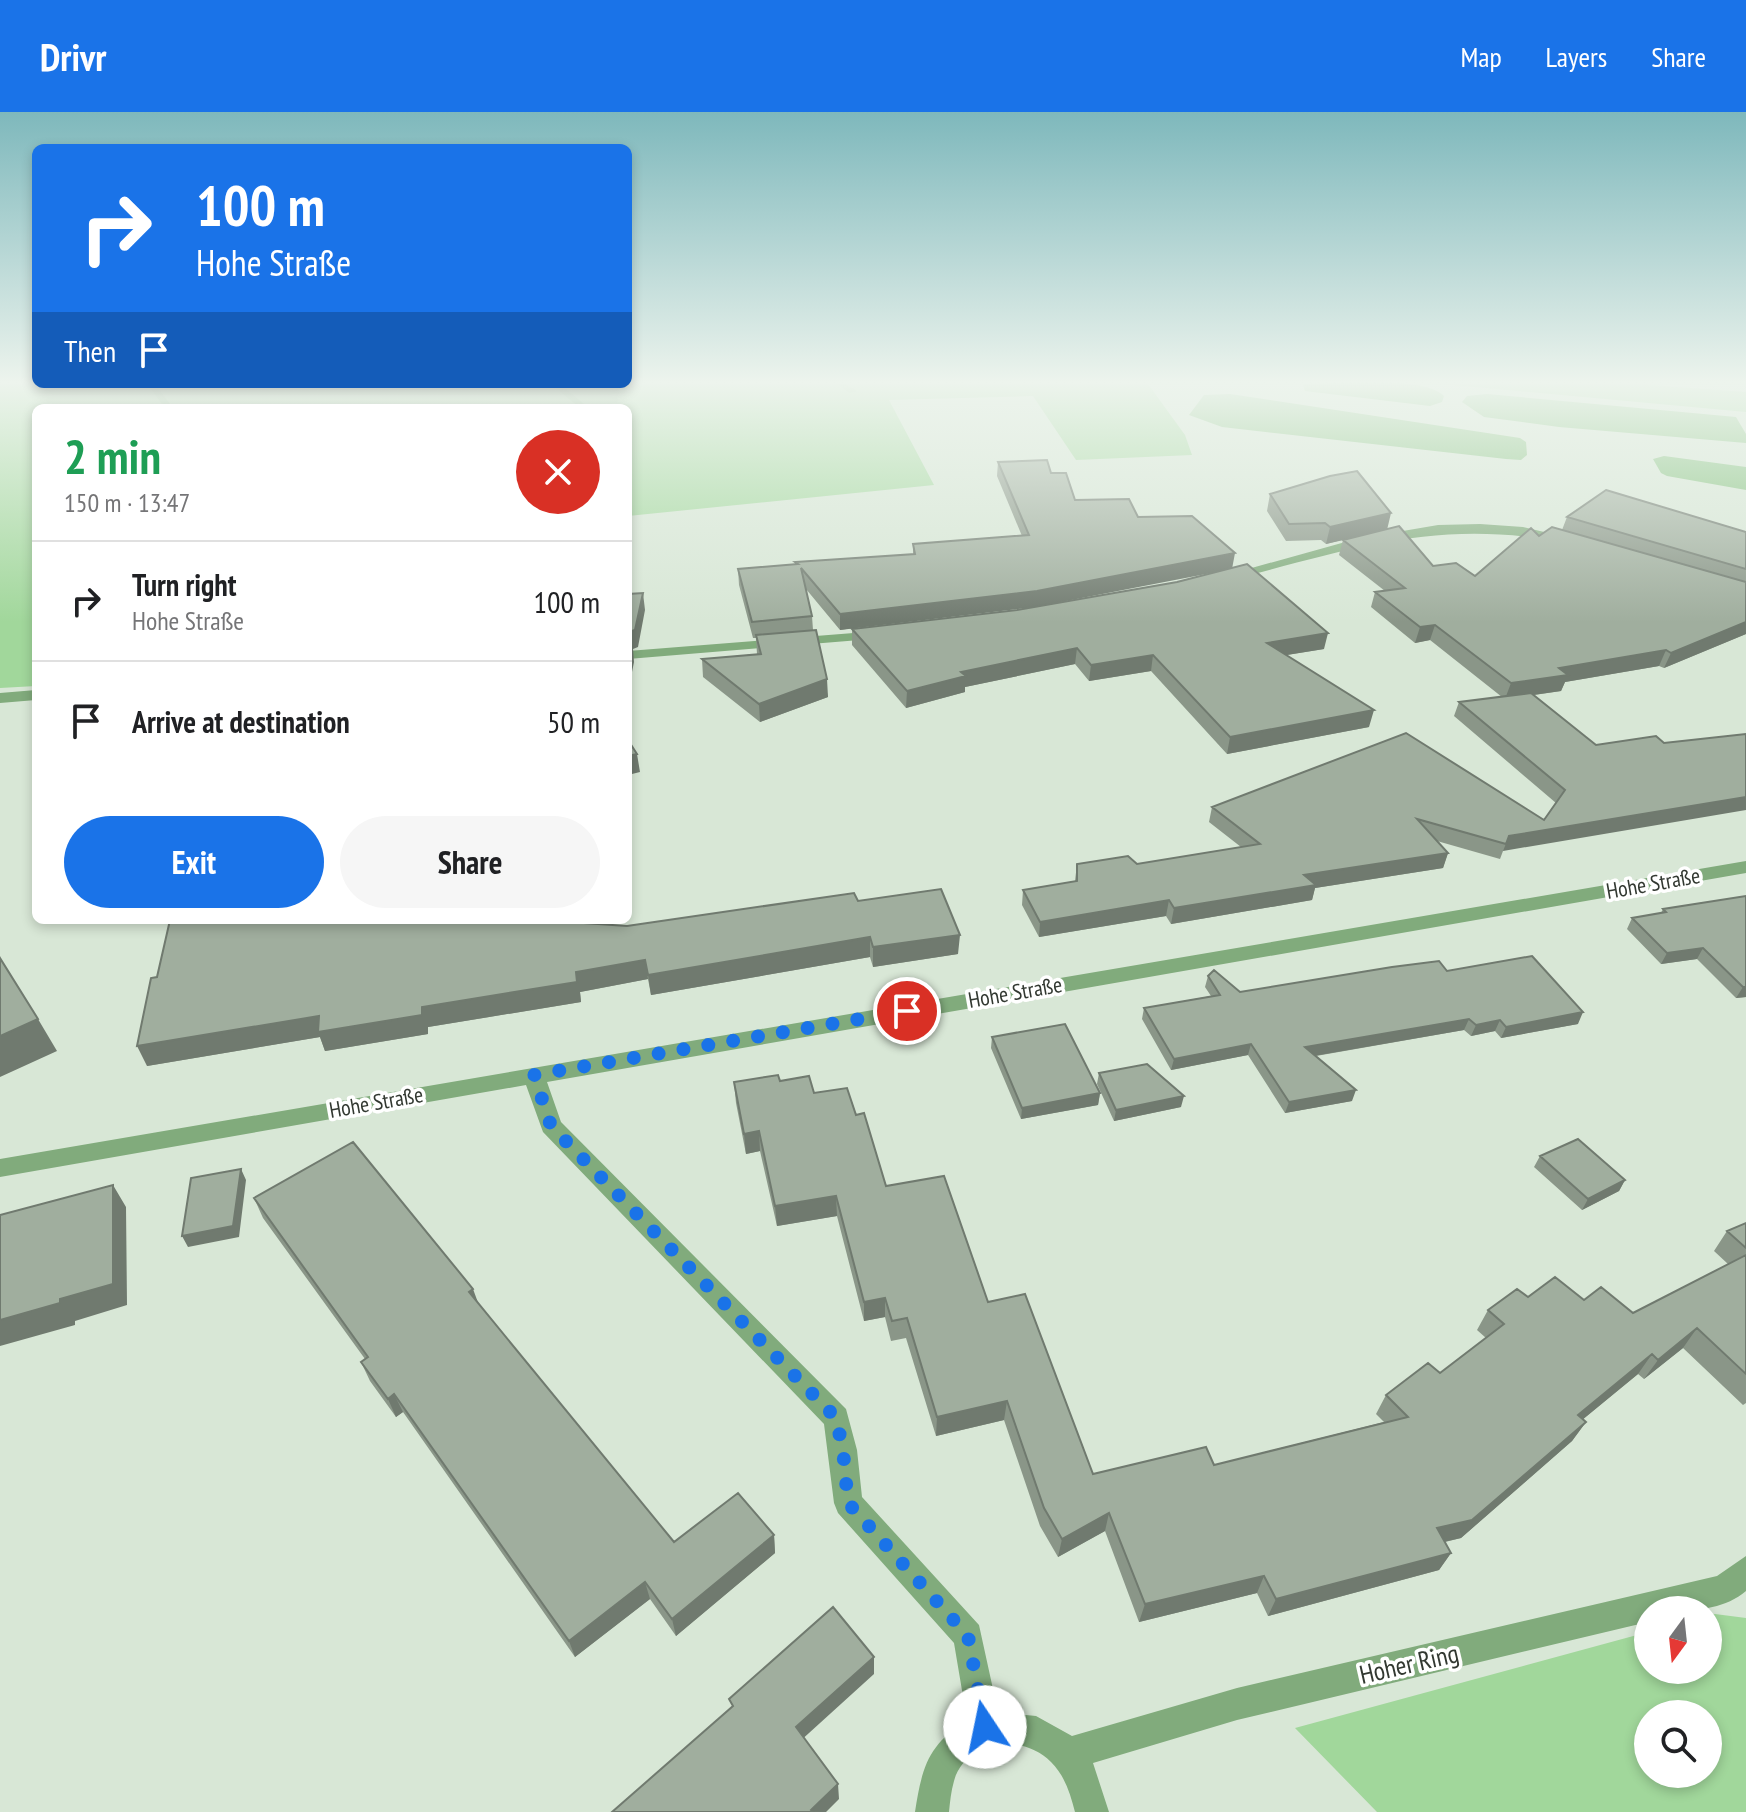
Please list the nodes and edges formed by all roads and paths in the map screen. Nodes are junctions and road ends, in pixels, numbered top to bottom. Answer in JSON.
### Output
{"nodes":[{"id":1,"x":1585,"y":544,"type":"edge"},
{"id":2,"x":1220,"y":578,"type":"edge"},
{"id":3,"x":890,"y":634,"type":"edge"},
{"id":4,"x":632,"y":655,"type":"edge"},
{"id":5,"x":32,"y":695,"type":"edge"},
{"id":6,"x":0,"y":698,"type":"edge"},
{"id":7,"x":1746,"y":867,"type":"edge"},
{"id":8,"x":534,"y":1075,"type":"junction"},
{"id":9,"x":0,"y":1168,"type":"edge"},
{"id":10,"x":1746,"y":1571,"type":"edge"},
{"id":11,"x":985,"y":1727,"type":"junction"},
{"id":12,"x":1067,"y":1754,"type":"junction"},
{"id":13,"x":932,"y":1812,"type":"edge"},
{"id":14,"x":1092,"y":1812,"type":"edge"}],
"edges":[{"from":1,"to":2,"type":"street"},
{"from":3,"to":4,"type":"street"},
{"from":5,"to":6,"type":"street"},
{"from":7,"to":8,"type":"street","name":"Hohe Straße"},
{"from":8,"to":9,"type":"street","name":"Hohe Straße"},
{"from":8,"to":11,"type":"street"},
{"from":10,"to":12,"type":"street","name":"Hoher Ring"},
{"from":11,"to":12,"type":"street"},
{"from":11,"to":13,"type":"street"},
{"from":12,"to":14,"type":"street"}]}
